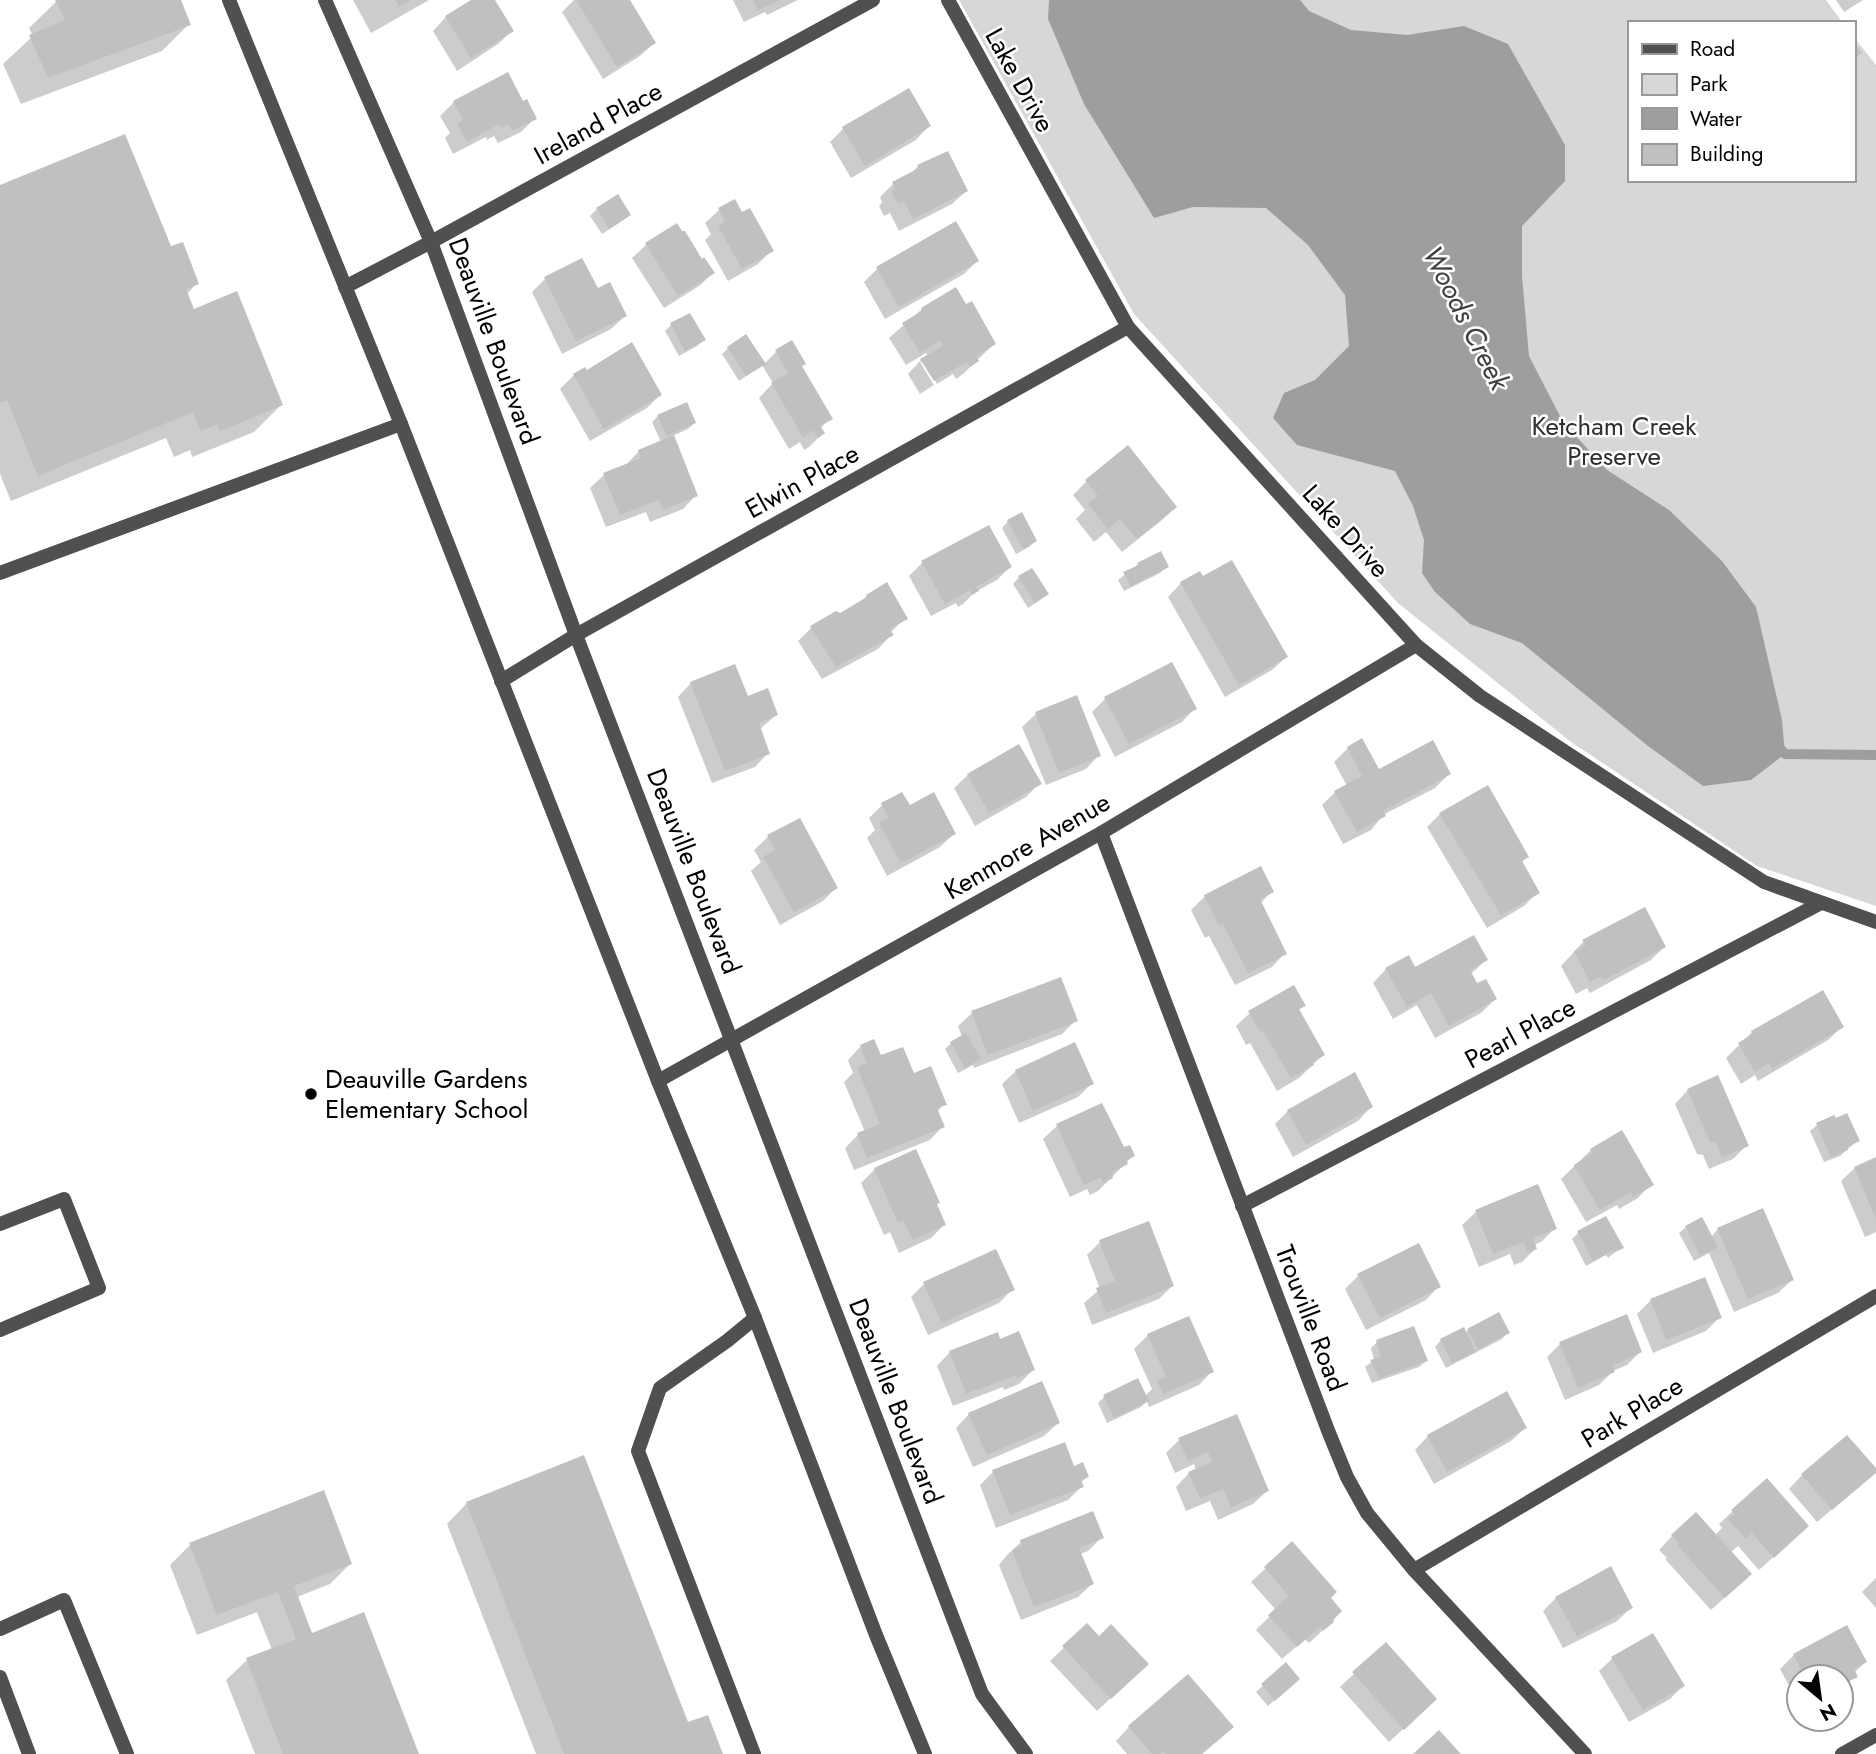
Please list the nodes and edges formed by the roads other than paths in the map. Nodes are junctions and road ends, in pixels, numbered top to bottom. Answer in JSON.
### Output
{"nodes":[{"id":1,"x":229,"y":0,"type":"edge"},
{"id":2,"x":326,"y":0,"type":"edge"},
{"id":3,"x":873,"y":0,"type":"edge"},
{"id":4,"x":948,"y":0,"type":"edge"},
{"id":5,"x":431,"y":242,"type":"junction"},
{"id":6,"x":345,"y":287,"type":"junction"},
{"id":7,"x":1128,"y":327,"type":"junction"},
{"id":8,"x":401,"y":424,"type":"junction"},
{"id":9,"x":0,"y":573,"type":"edge"},
{"id":10,"x":576,"y":635,"type":"junction"},
{"id":11,"x":1416,"y":645,"type":"junction"},
{"id":12,"x":501,"y":681,"type":"junction"},
{"id":13,"x":1101,"y":833,"type":"junction"},
{"id":14,"x":1821,"y":904,"type":"junction"},
{"id":15,"x":1876,"y":922,"type":"edge"},
{"id":16,"x":733,"y":1040,"type":"junction"},
{"id":17,"x":658,"y":1081,"type":"junction"},
{"id":18,"x":1242,"y":1206,"type":"junction"},
{"id":19,"x":0,"y":1224,"type":"edge"},
{"id":20,"x":1876,"y":1296,"type":"edge"},
{"id":21,"x":755,"y":1318,"type":"junction"},
{"id":22,"x":0,"y":1330,"type":"edge"},
{"id":23,"x":1414,"y":1570,"type":"junction"},
{"id":24,"x":0,"y":1629,"type":"edge"},
{"id":25,"x":0,"y":1677,"type":"edge"},
{"id":26,"x":1876,"y":1735,"type":"edge"},
{"id":27,"x":29,"y":1754,"type":"edge"},
{"id":28,"x":127,"y":1754,"type":"edge"},
{"id":29,"x":754,"y":1754,"type":"edge"},
{"id":30,"x":925,"y":1754,"type":"edge"},
{"id":31,"x":1026,"y":1754,"type":"edge"},
{"id":32,"x":1585,"y":1754,"type":"edge"},
{"id":33,"x":1842,"y":1754,"type":"edge"}],
"edges":[{"from":1,"to":6,"type":"street"},
{"from":2,"to":5,"type":"street","name":"Deauville Boulevard"},
{"from":3,"to":5,"type":"street","name":"Ireland Place"},
{"from":4,"to":7,"type":"street","name":"Lake Drive"},
{"from":5,"to":6,"type":"street","name":"Ireland Place"},
{"from":5,"to":10,"type":"street","name":"Deauville Boulevard"},
{"from":6,"to":8,"type":"street"},
{"from":7,"to":10,"type":"street","name":"Elwin Place"},
{"from":7,"to":11,"type":"street","name":"Lake Drive"},
{"from":8,"to":9,"type":"street"},
{"from":8,"to":12,"type":"street"},
{"from":10,"to":12,"type":"street","name":"Elwin Place"},
{"from":10,"to":16,"type":"street","name":"Deauville Boulevard"},
{"from":11,"to":13,"type":"street","name":"Kenmore Avenue"},
{"from":11,"to":14,"type":"street","name":"Lake Drive"},
{"from":12,"to":17,"type":"street"},
{"from":13,"to":16,"type":"street","name":"Kenmore Avenue"},
{"from":13,"to":18,"type":"street","name":"Trouville Road"},
{"from":14,"to":15,"type":"street","name":"Lake Drive"},
{"from":14,"to":18,"type":"street","name":"Pearl Place"},
{"from":16,"to":17,"type":"street","name":"Kenmore Avenue"},
{"from":16,"to":31,"type":"street","name":"Deauville Boulevard"},
{"from":17,"to":21,"type":"street"},
{"from":18,"to":23,"type":"street","name":"Trouville Road"},
{"from":19,"to":22,"type":"street"},
{"from":20,"to":23,"type":"street","name":"Park Place"},
{"from":21,"to":29,"type":"street"},
{"from":21,"to":30,"type":"street"},
{"from":23,"to":32,"type":"street","name":"Trouville Road"},
{"from":24,"to":28,"type":"street"},
{"from":25,"to":27,"type":"street"},
{"from":26,"to":33,"type":"street"}]}
